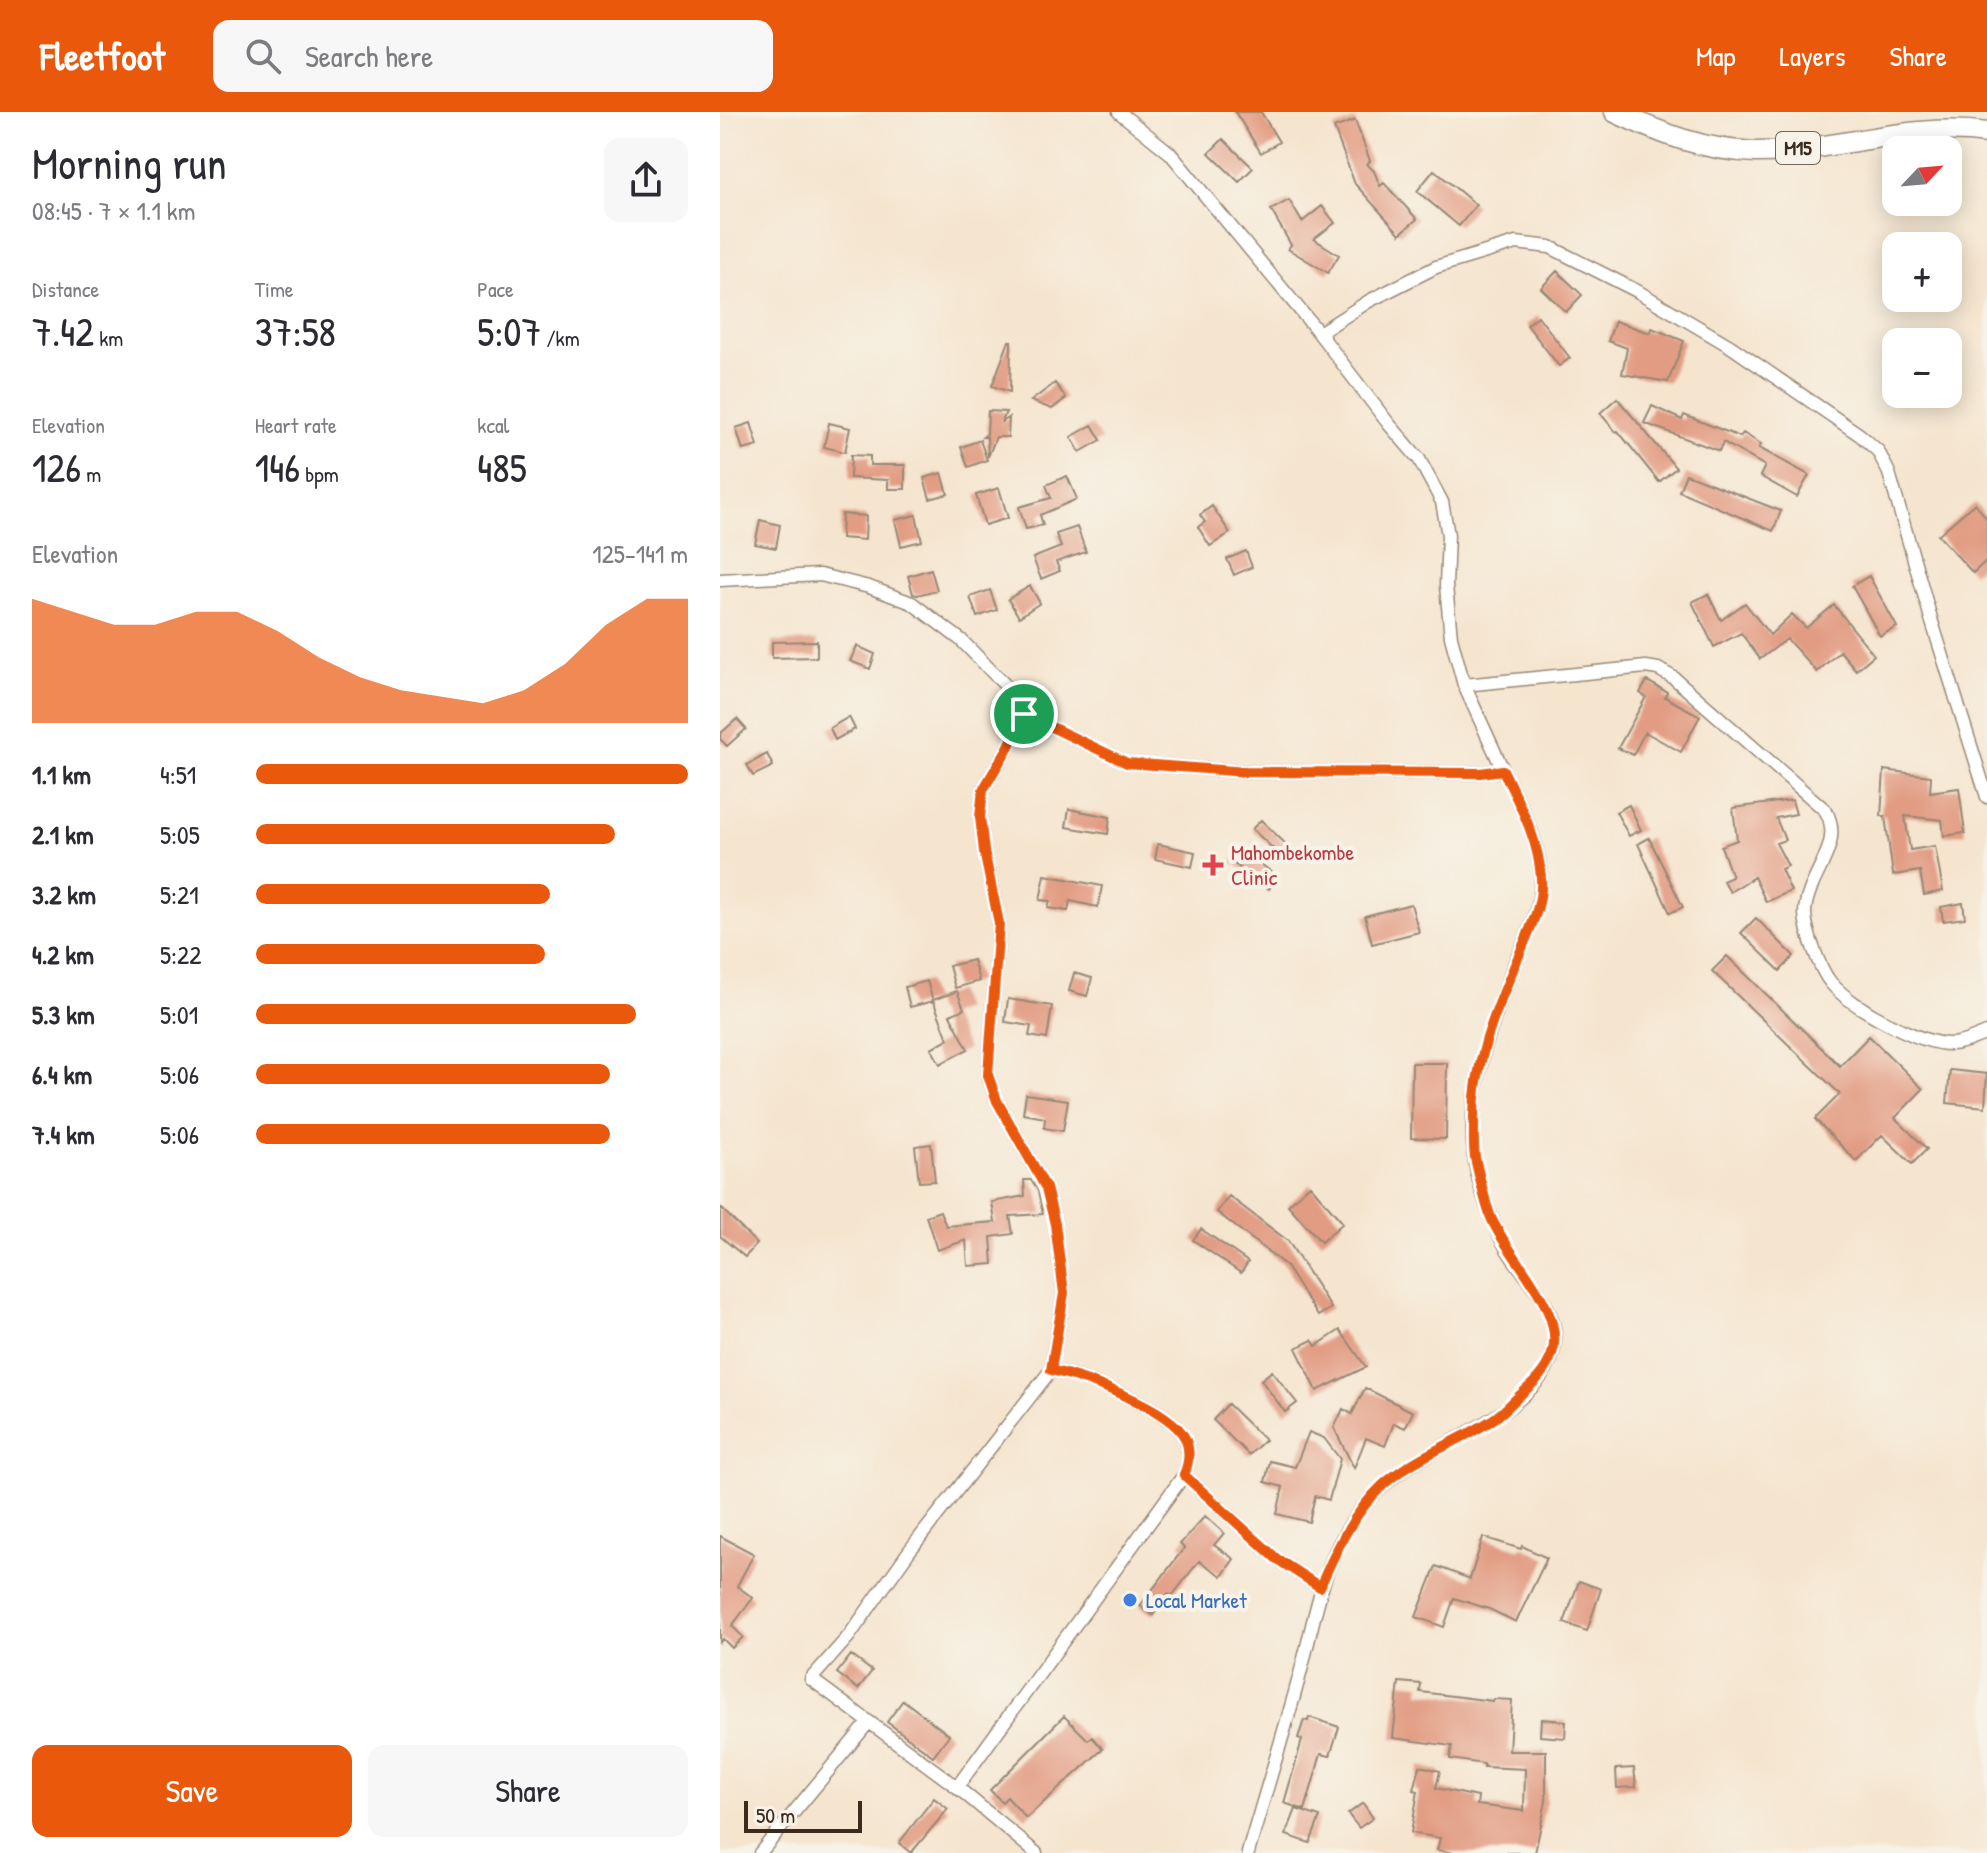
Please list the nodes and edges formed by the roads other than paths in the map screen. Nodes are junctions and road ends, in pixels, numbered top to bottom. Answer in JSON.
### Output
{"nodes":[{"id":1,"x":1119,"y":112,"type":"edge"},
{"id":2,"x":1615,"y":112,"type":"edge"},
{"id":3,"x":1987,"y":133,"type":"edge"},
{"id":4,"x":1319,"y":333,"type":"junction"},
{"id":5,"x":720,"y":580,"type":"edge"},
{"id":6,"x":1464,"y":685,"type":"junction"},
{"id":7,"x":1024,"y":714,"type":"junction"},
{"id":8,"x":1503,"y":770,"type":"junction"},
{"id":9,"x":1987,"y":797,"type":"edge"},
{"id":10,"x":1987,"y":1033,"type":"edge"},
{"id":11,"x":1051,"y":1370,"type":"junction"},
{"id":12,"x":1184,"y":1475,"type":"junction"},
{"id":13,"x":1320,"y":1587,"type":"junction"},
{"id":14,"x":868,"y":1723,"type":"junction"},
{"id":15,"x":957,"y":1787,"type":"junction"},
{"id":16,"x":760,"y":1853,"type":"edge"},
{"id":17,"x":1036,"y":1853,"type":"edge"},
{"id":18,"x":1248,"y":1853,"type":"edge"}],
"edges":[{"from":1,"to":4,"type":"street"},
{"from":2,"to":3,"type":"main road","number":"M15"},
{"from":4,"to":6,"type":"street"},
{"from":4,"to":9,"type":"street"},
{"from":5,"to":7,"type":"street"},
{"from":6,"to":8,"type":"street"},
{"from":6,"to":10,"type":"street"},
{"from":7,"to":8,"type":"street"},
{"from":7,"to":11,"type":"street"},
{"from":8,"to":13,"type":"street"},
{"from":11,"to":12,"type":"street"},
{"from":11,"to":14,"type":"street"},
{"from":12,"to":13,"type":"street"},
{"from":12,"to":15,"type":"street"},
{"from":13,"to":18,"type":"street"},
{"from":14,"to":15,"type":"street"},
{"from":14,"to":16,"type":"street"},
{"from":15,"to":17,"type":"street"}]}
